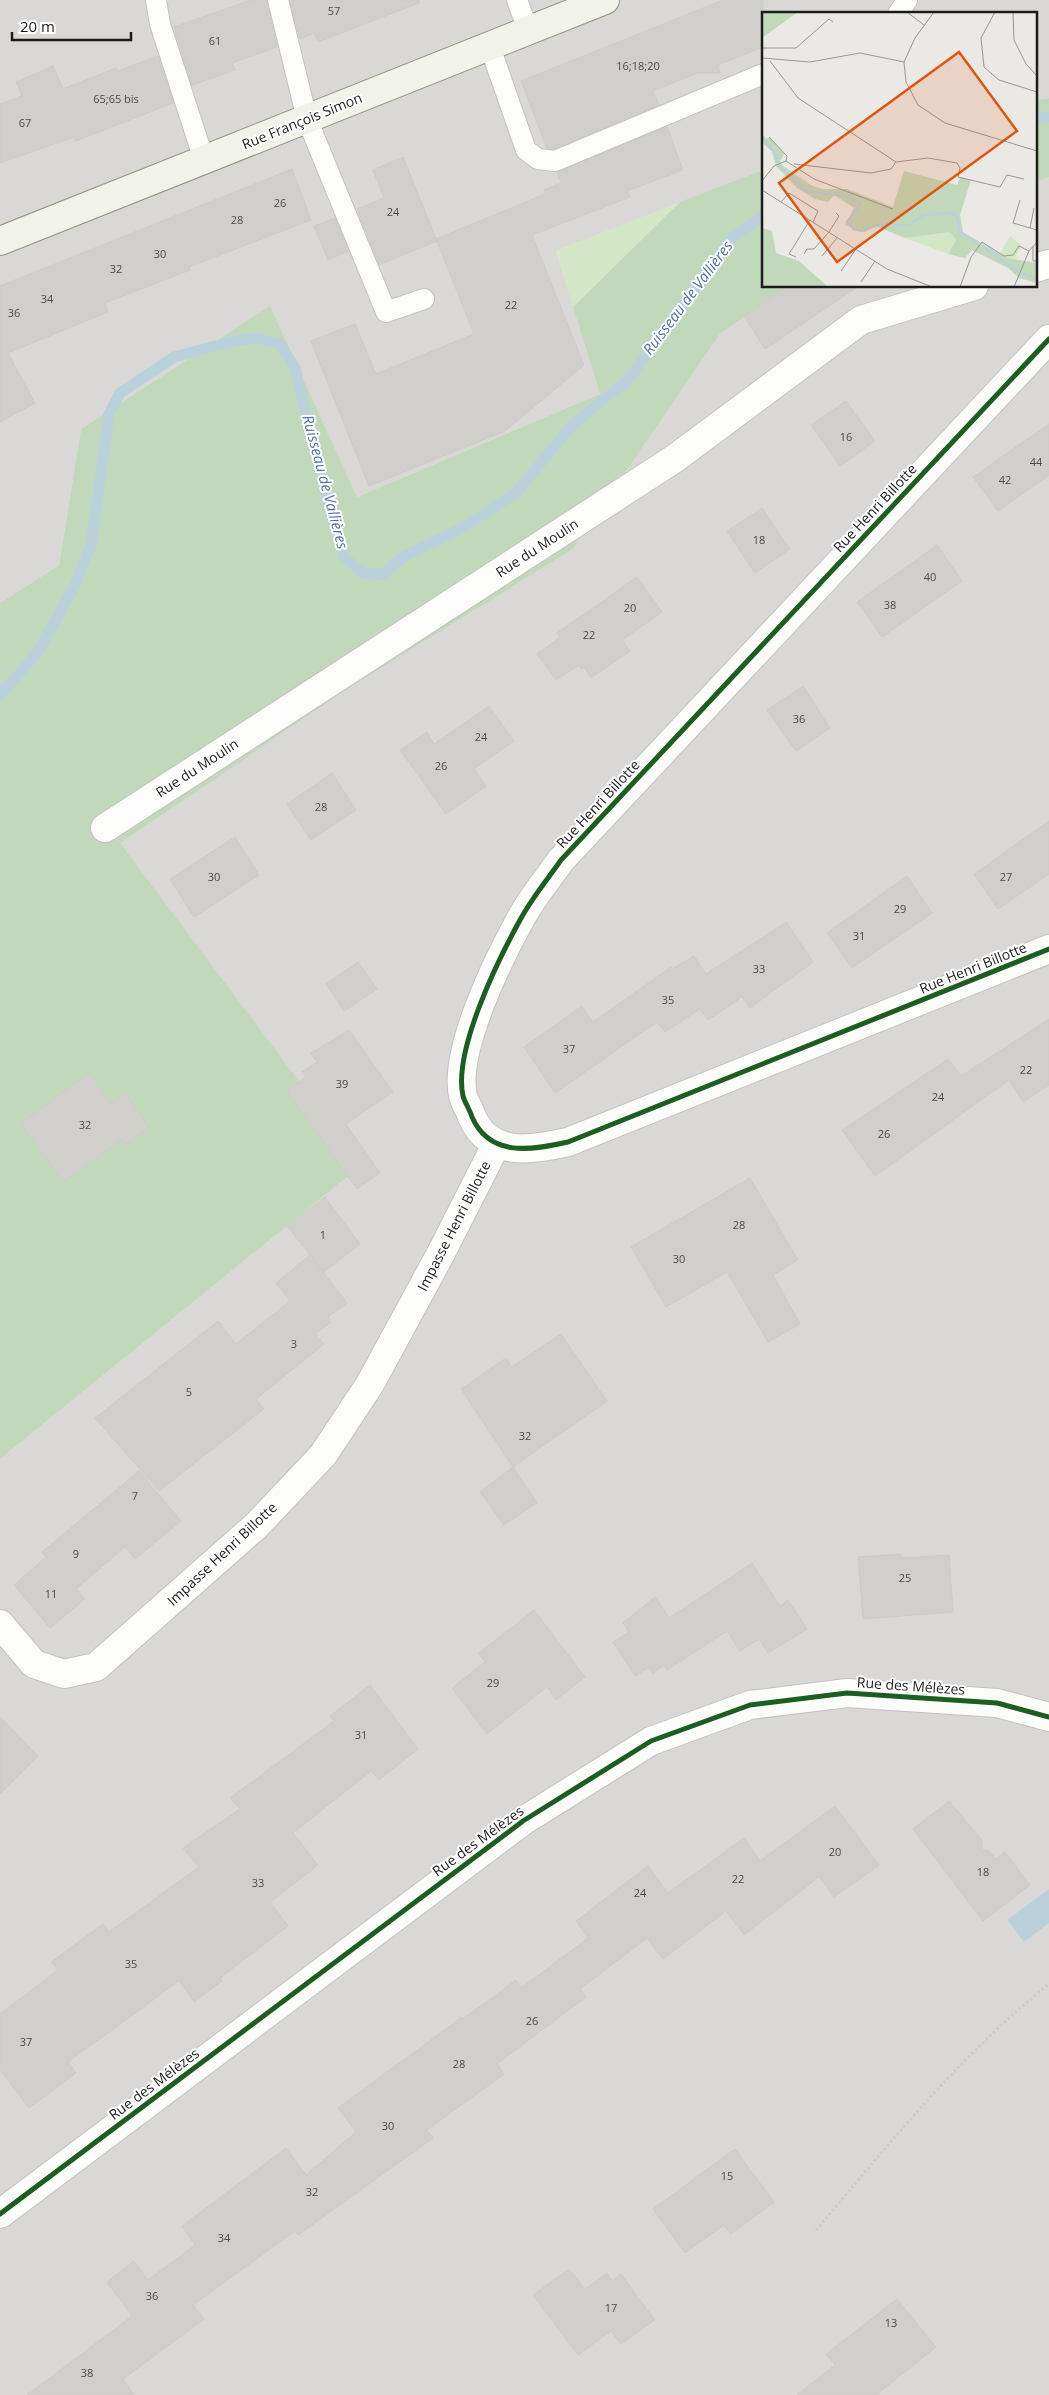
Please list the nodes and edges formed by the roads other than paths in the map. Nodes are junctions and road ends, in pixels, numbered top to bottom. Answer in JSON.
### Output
{"nodes":[{"id":1,"x":156,"y":0,"type":"edge"},
{"id":2,"x":278,"y":0,"type":"edge"},
{"id":3,"x":518,"y":0,"type":"edge"},
{"id":4,"x":605,"y":0,"type":"edge"},
{"id":5,"x":907,"y":0,"type":"edge"},
{"id":6,"x":899,"y":12,"type":"edge"},
{"id":7,"x":528,"y":30,"type":"junction"},
{"id":8,"x":490,"y":47,"type":"junction"},
{"id":9,"x":762,"y":74,"type":"edge"},
{"id":10,"x":307,"y":119,"type":"junction"},
{"id":11,"x":204,"y":160,"type":"junction"},
{"id":12,"x":0,"y":241,"type":"edge"},
{"id":13,"x":1049,"y":264,"type":"edge"},
{"id":14,"x":1036,"y":268,"type":"edge"},
{"id":15,"x":967,"y":288,"type":"edge"},
{"id":16,"x":424,"y":299,"type":"dead end"},
{"id":17,"x":1049,"y":338,"type":"edge"},
{"id":18,"x":105,"y":828,"type":"dead end"},
{"id":19,"x":1049,"y":949,"type":"edge"},
{"id":20,"x":496,"y":1145,"type":"junction"},
{"id":21,"x":0,"y":1624,"type":"edge"},
{"id":22,"x":1049,"y":1717,"type":"edge"},
{"id":23,"x":0,"y":2214,"type":"edge"}],
"edges":[{"from":1,"to":11,"type":"lane"},
{"from":2,"to":10,"type":"lane"},
{"from":3,"to":7,"type":"lane"},
{"from":4,"to":7,"type":"main road","name":"Rue François Simon"},
{"from":5,"to":6,"type":"lane"},
{"from":7,"to":8,"type":"main road","name":"Rue François Simon"},
{"from":8,"to":9,"type":"lane"},
{"from":8,"to":10,"type":"main road","name":"Rue François Simon"},
{"from":10,"to":11,"type":"main road","name":"Rue François Simon"},
{"from":10,"to":16,"type":"lane"},
{"from":11,"to":12,"type":"main road","name":"Rue François Simon"},
{"from":13,"to":14,"type":"street"},
{"from":15,"to":18,"type":"street","name":"Rue du Moulin"},
{"from":17,"to":20,"type":"street","name":"Rue Henri Billotte"},
{"from":19,"to":20,"type":"street","name":"Rue Henri Billotte"},
{"from":20,"to":21,"type":"street","name":"Impasse Henri Billotte"},
{"from":22,"to":23,"type":"street","name":"Rue des Mélèzes"}]}
